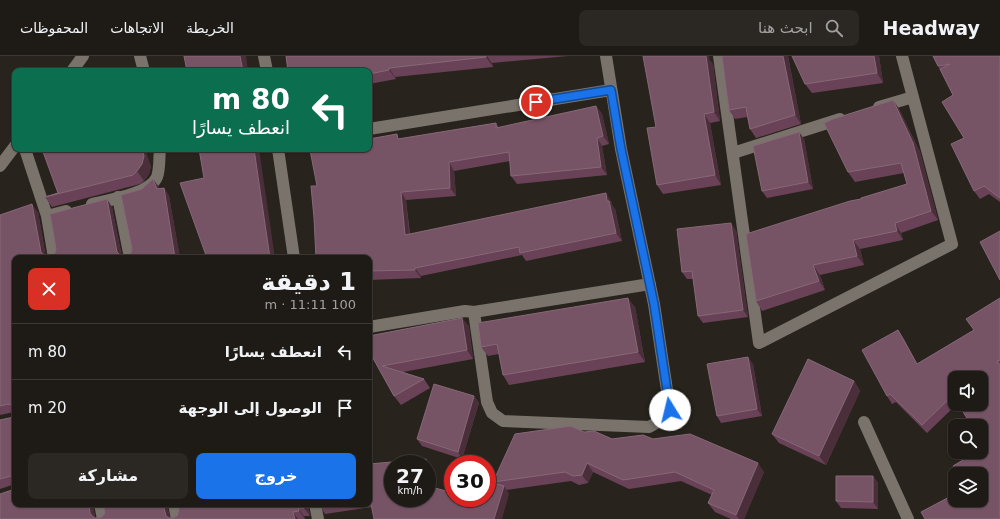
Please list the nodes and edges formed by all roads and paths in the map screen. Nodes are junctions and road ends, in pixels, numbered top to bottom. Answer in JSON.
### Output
{"nodes":[{"id":1,"x":83,"y":56,"type":"edge"},
{"id":2,"x":140,"y":56,"type":"edge"},
{"id":3,"x":264,"y":56,"type":"edge"},
{"id":4,"x":606,"y":56,"type":"edge"},
{"id":5,"x":719,"y":56,"type":"edge"},
{"id":6,"x":902,"y":56,"type":"edge"},
{"id":7,"x":74,"y":68,"type":"edge"},
{"id":8,"x":143,"y":68,"type":"edge"},
{"id":9,"x":266,"y":68,"type":"edge"},
{"id":10,"x":611,"y":90,"type":"junction"},
{"id":11,"x":913,"y":97,"type":"junction"},
{"id":12,"x":868,"y":111,"type":"edge"},
{"id":13,"x":853,"y":115,"type":"edge"},
{"id":14,"x":372,"y":129,"type":"edge"},
{"id":15,"x":12,"y":150,"type":"edge"},
{"id":16,"x":26,"y":152,"type":"edge"},
{"id":17,"x":160,"y":152,"type":"edge"},
{"id":18,"x":278,"y":152,"type":"edge"},
{"id":19,"x":733,"y":153,"type":"junction"},
{"id":20,"x":0,"y":166,"type":"edge"},
{"id":21,"x":118,"y":197,"type":"junction"},
{"id":22,"x":46,"y":216,"type":"junction"},
{"id":23,"x":53,"y":255,"type":"edge"},
{"id":24,"x":129,"y":255,"type":"edge"},
{"id":25,"x":294,"y":255,"type":"edge"},
{"id":26,"x":650,"y":284,"type":"junction"},
{"id":27,"x":474,"y":312,"type":"junction"},
{"id":28,"x":372,"y":326,"type":"edge"},
{"id":29,"x":864,"y":422,"type":"dead end"},
{"id":30,"x":101,"y":507,"type":"edge"},
{"id":31,"x":175,"y":507,"type":"edge"},
{"id":32,"x":316,"y":507,"type":"edge"},
{"id":33,"x":103,"y":519,"type":"edge"},
{"id":34,"x":177,"y":519,"type":"edge"},
{"id":35,"x":318,"y":519,"type":"edge"},
{"id":36,"x":908,"y":519,"type":"edge"}],
"edges":[{"from":1,"to":7,"type":"street"},
{"from":2,"to":8,"type":"street"},
{"from":3,"to":9,"type":"street"},
{"from":4,"to":10,"type":"street"},
{"from":5,"to":19,"type":"street"},
{"from":6,"to":11,"type":"street"},
{"from":10,"to":14,"type":"street"},
{"from":10,"to":26,"type":"street"},
{"from":11,"to":12,"type":"street"},
{"from":11,"to":19,"type":"street"},
{"from":13,"to":19,"type":"street"},
{"from":15,"to":20,"type":"street"},
{"from":16,"to":22,"type":"street"},
{"from":17,"to":21,"type":"street"},
{"from":18,"to":25,"type":"street"},
{"from":21,"to":22,"type":"street"},
{"from":21,"to":24,"type":"street"},
{"from":22,"to":23,"type":"street"},
{"from":26,"to":27,"type":"street"},
{"from":26,"to":27,"type":"street"},
{"from":27,"to":28,"type":"street"},
{"from":29,"to":36,"type":"street"},
{"from":30,"to":33,"type":"street"},
{"from":31,"to":34,"type":"street"},
{"from":32,"to":35,"type":"street"}]}
